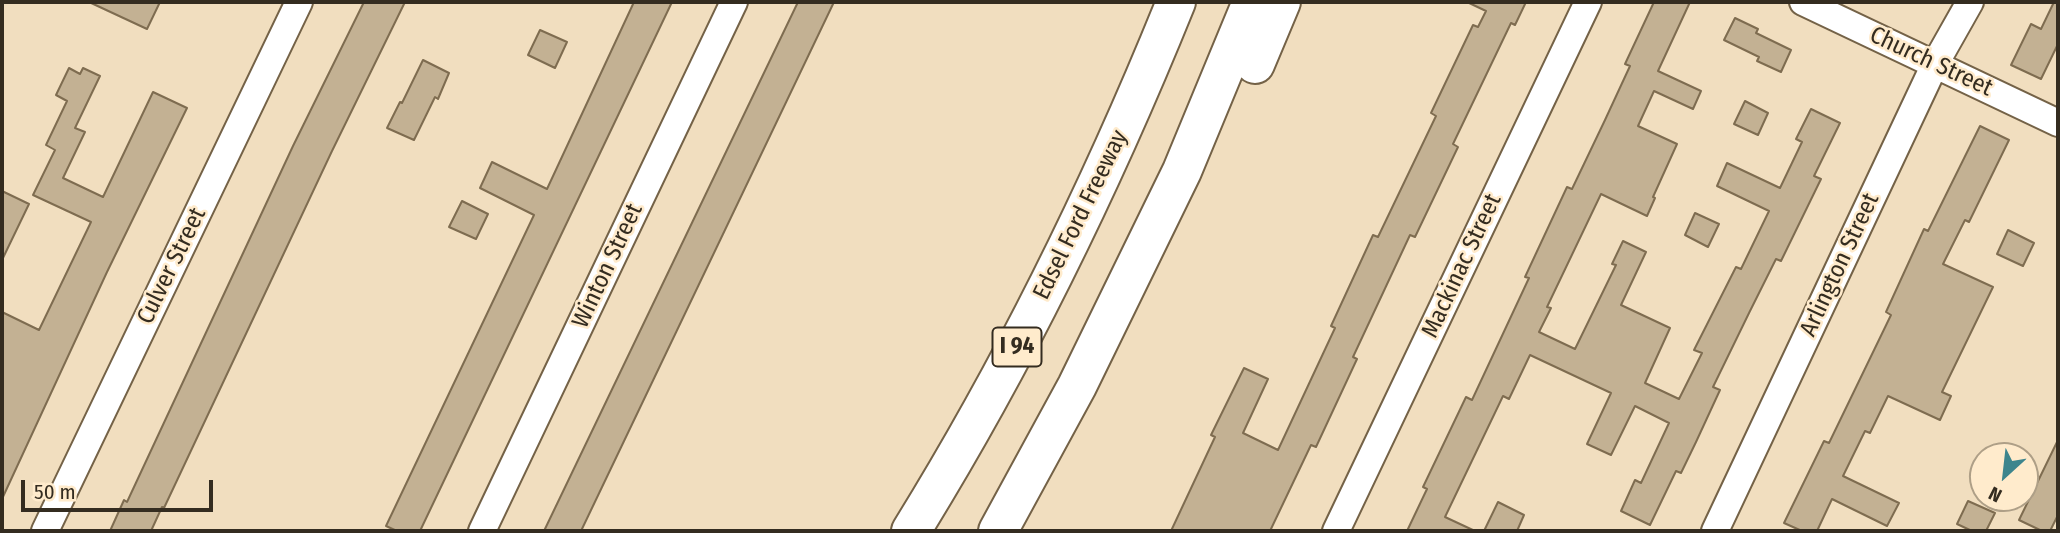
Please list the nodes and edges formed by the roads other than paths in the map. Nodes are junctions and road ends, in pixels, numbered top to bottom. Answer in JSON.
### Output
{"nodes":[{"id":1,"x":299,"y":2,"type":"edge"},
{"id":2,"x":734,"y":2,"type":"edge"},
{"id":3,"x":1155,"y":2,"type":"edge"},
{"id":4,"x":1177,"y":2,"type":"edge"},
{"id":5,"x":1252,"y":2,"type":"edge"},
{"id":6,"x":1281,"y":2,"type":"edge"},
{"id":7,"x":1588,"y":2,"type":"edge"},
{"id":8,"x":1803,"y":2,"type":"edge"},
{"id":9,"x":1970,"y":2,"type":"edge"},
{"id":10,"x":1935,"y":64,"type":"junction"},
{"id":11,"x":2058,"y":123,"type":"edge"},
{"id":12,"x":1110,"y":157,"type":"junction"},
{"id":13,"x":1077,"y":386,"type":"junction"},
{"id":14,"x":46,"y":531,"type":"edge"},
{"id":15,"x":482,"y":531,"type":"edge"},
{"id":16,"x":911,"y":531,"type":"edge"},
{"id":17,"x":998,"y":531,"type":"edge"},
{"id":18,"x":1336,"y":531,"type":"edge"},
{"id":19,"x":1715,"y":531,"type":"edge"}],
"edges":[{"from":1,"to":14,"type":"street","name":"Culver Street"},
{"from":2,"to":15,"type":"street","name":"Winton Street"},
{"from":3,"to":12,"type":"highway"},
{"from":4,"to":12,"type":"highway","name":"Edsel Ford Freeway","number":"I 94"},
{"from":5,"to":13,"type":"highway"},
{"from":6,"to":13,"type":"highway"},
{"from":7,"to":18,"type":"street","name":"Mackinac Street"},
{"from":8,"to":10,"type":"street","name":"Church Street"},
{"from":9,"to":10,"type":"street","name":"Arlington Street"},
{"from":10,"to":11,"type":"street","name":"Church Street"},
{"from":10,"to":19,"type":"street","name":"Arlington Street"},
{"from":12,"to":16,"type":"highway","name":"Edsel Ford Freeway","number":"I 94"},
{"from":13,"to":17,"type":"highway"}]}
